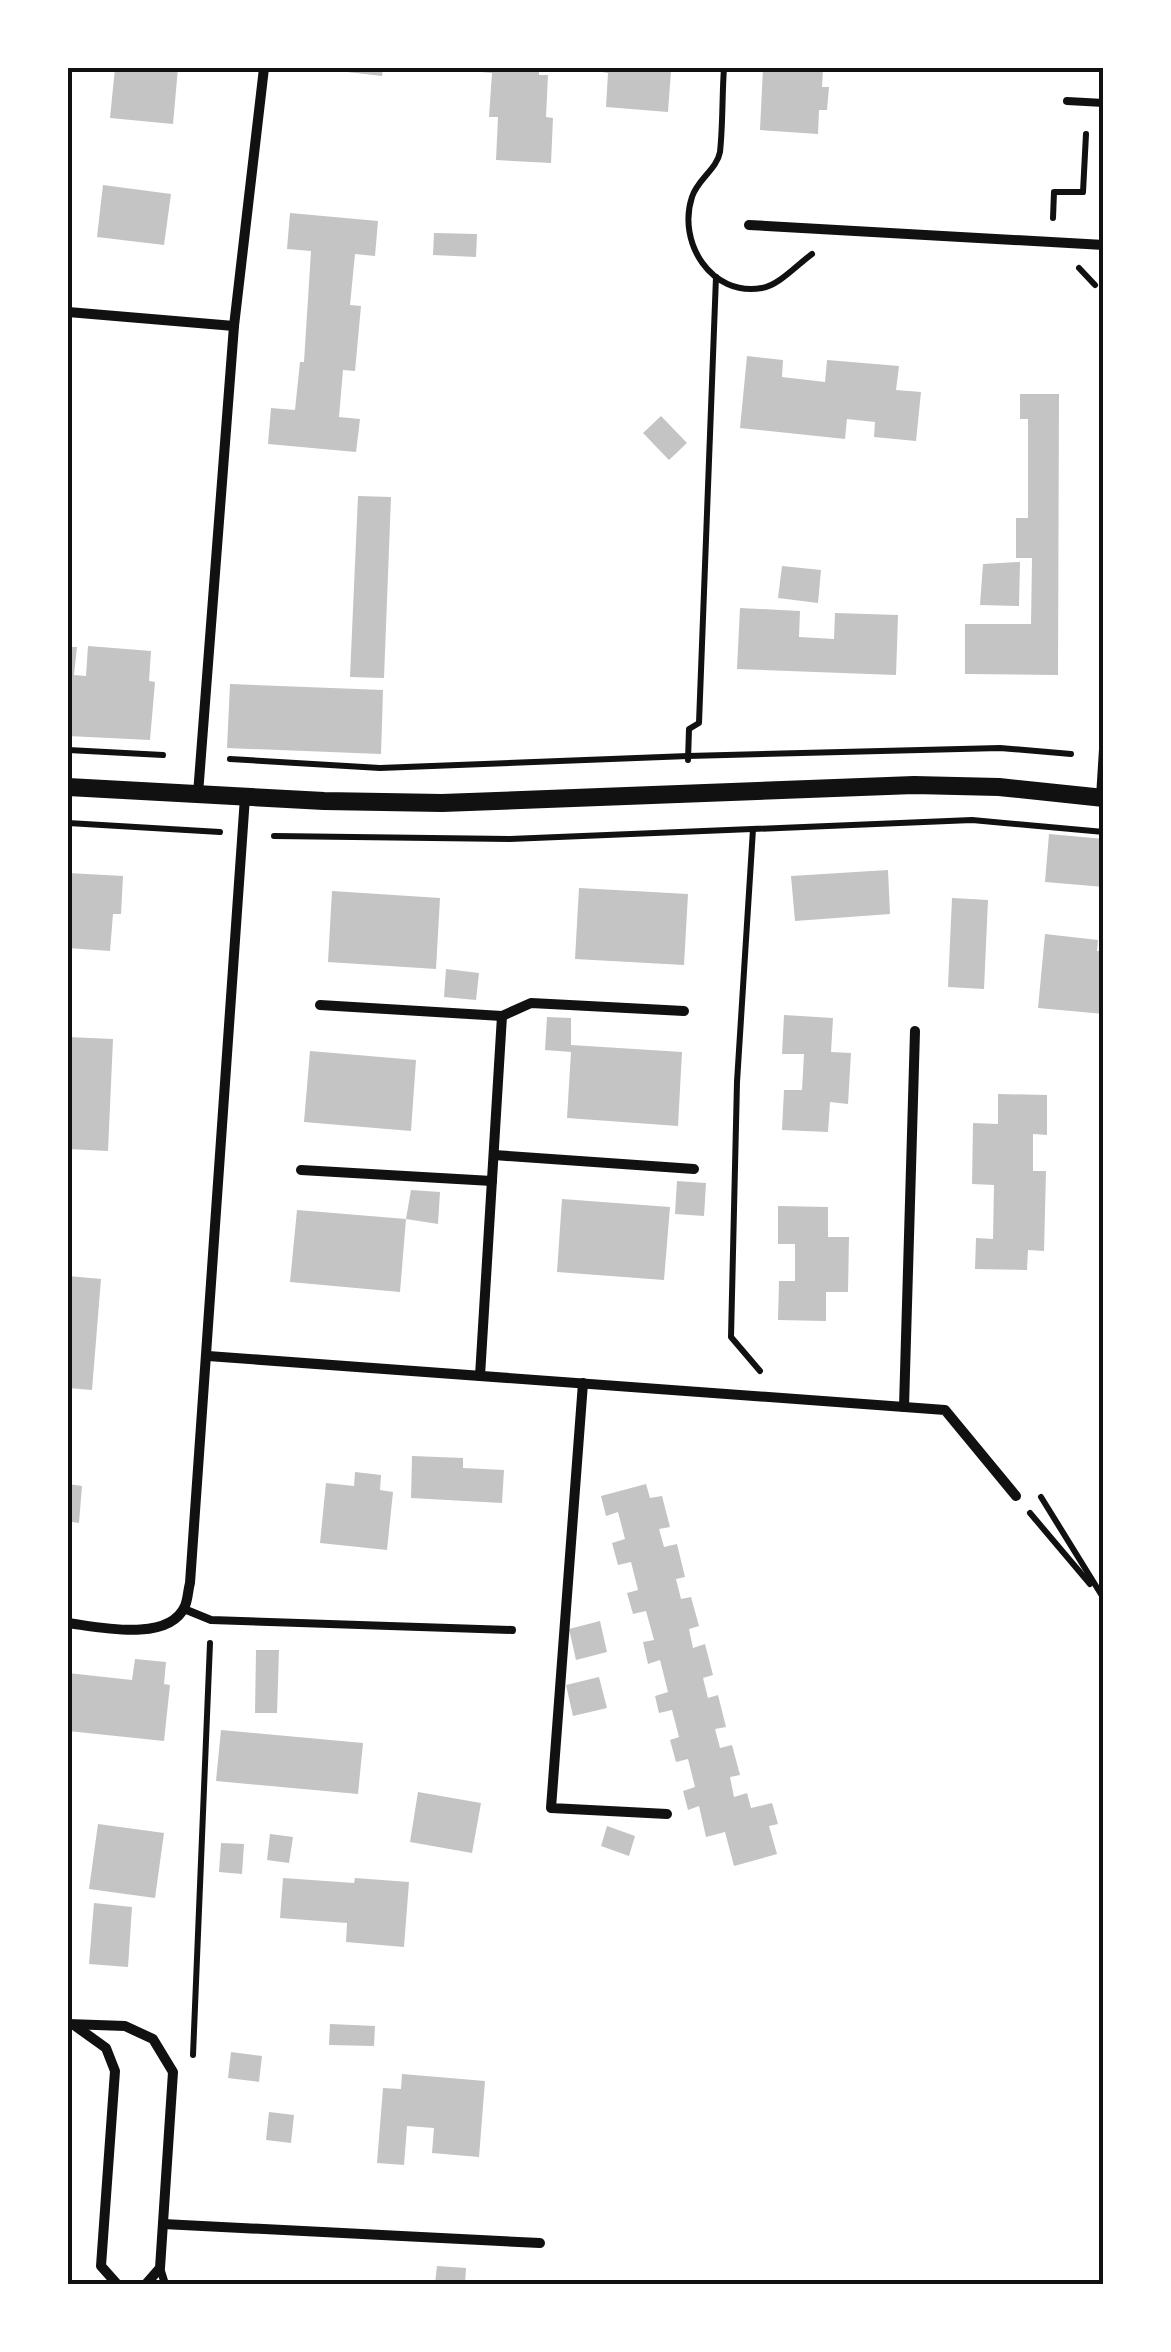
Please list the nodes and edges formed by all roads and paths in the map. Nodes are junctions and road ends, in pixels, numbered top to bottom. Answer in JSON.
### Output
{"nodes":[{"id":1,"x":264,"y":68,"type":"edge"},
{"id":2,"x":724,"y":68,"type":"edge"},
{"id":3,"x":1067,"y":100,"type":"dead end"},
{"id":4,"x":1104,"y":104,"type":"edge"},
{"id":5,"x":1086,"y":134,"type":"dead end"},
{"id":6,"x":720,"y":157,"type":"dead end"},
{"id":7,"x":1053,"y":219,"type":"dead end"},
{"id":8,"x":750,"y":225,"type":"dead end"},
{"id":9,"x":1104,"y":245,"type":"edge"},
{"id":10,"x":716,"y":277,"type":"dead end"},
{"id":11,"x":68,"y":312,"type":"edge"},
{"id":12,"x":234,"y":326,"type":"junction"},
{"id":13,"x":1104,"y":749,"type":"edge"},
{"id":14,"x":68,"y":750,"type":"edge"},
{"id":15,"x":1071,"y":754,"type":"dead end"},
{"id":16,"x":163,"y":755,"type":"dead end"},
{"id":17,"x":688,"y":756,"type":"junction"},
{"id":18,"x":230,"y":759,"type":"dead end"},
{"id":19,"x":688,"y":766,"type":"dead end"},
{"id":20,"x":68,"y":787,"type":"edge"},
{"id":21,"x":198,"y":794,"type":"junction"},
{"id":22,"x":245,"y":797,"type":"junction"},
{"id":23,"x":1102,"y":798,"type":"edge"},
{"id":24,"x":68,"y":823,"type":"edge"},
{"id":25,"x":753,"y":829,"type":"junction"},
{"id":26,"x":226,"y":832,"type":"dead end"},
{"id":27,"x":1104,"y":832,"type":"edge"},
{"id":28,"x":274,"y":836,"type":"dead end"},
{"id":29,"x":320,"y":1005,"type":"dead end"},
{"id":30,"x":684,"y":1011,"type":"dead end"},
{"id":31,"x":502,"y":1016,"type":"junction"},
{"id":32,"x":915,"y":1031,"type":"dead end"},
{"id":33,"x":494,"y":1156,"type":"junction"},
{"id":34,"x":694,"y":1169,"type":"dead end"},
{"id":35,"x":301,"y":1170,"type":"dead end"},
{"id":36,"x":492,"y":1182,"type":"junction"},
{"id":37,"x":208,"y":1356,"type":"junction"},
{"id":38,"x":777,"y":1372,"type":"dead end"},
{"id":39,"x":480,"y":1376,"type":"junction"},
{"id":40,"x":583,"y":1383,"type":"junction"},
{"id":41,"x":904,"y":1407,"type":"junction"},
{"id":42,"x":1036,"y":1488,"type":"dead end"},
{"id":43,"x":1016,"y":1496,"type":"joint"},
{"id":44,"x":1104,"y":1600,"type":"edge"},
{"id":45,"x":184,"y":1608,"type":"junction"},
{"id":46,"x":211,"y":1620,"type":"junction"},
{"id":47,"x":68,"y":1623,"type":"edge"},
{"id":48,"x":512,"y":1630,"type":"dead end"},
{"id":49,"x":667,"y":1814,"type":"dead end"},
{"id":50,"x":70,"y":2024,"type":"edge"},
{"id":51,"x":192,"y":2058,"type":"dead end"},
{"id":52,"x":163,"y":2224,"type":"junction"},
{"id":53,"x":540,"y":2243,"type":"dead end"},
{"id":54,"x":160,"y":2268,"type":"junction"},
{"id":55,"x":117,"y":2284,"type":"edge"},
{"id":56,"x":146,"y":2284,"type":"edge"},
{"id":57,"x":165,"y":2284,"type":"edge"}],
"edges":[{"from":1,"to":12,"type":"street"},
{"from":2,"to":6,"type":"path"},
{"from":3,"to":4,"type":"lane"},
{"from":5,"to":7,"type":"path"},
{"from":8,"to":9,"type":"street"},
{"from":10,"to":17,"type":"path"},
{"from":11,"to":12,"type":"street"},
{"from":12,"to":21,"type":"street"},
{"from":13,"to":23,"type":"street"},
{"from":14,"to":16,"type":"path"},
{"from":15,"to":17,"type":"path"},
{"from":17,"to":18,"type":"path"},
{"from":17,"to":19,"type":"path"},
{"from":20,"to":21,"type":"street"},
{"from":21,"to":22,"type":"street"},
{"from":22,"to":23,"type":"street"},
{"from":22,"to":37,"type":"street"},
{"from":24,"to":26,"type":"path"},
{"from":25,"to":27,"type":"path"},
{"from":25,"to":28,"type":"path"},
{"from":25,"to":38,"type":"path"},
{"from":29,"to":31,"type":"street"},
{"from":30,"to":31,"type":"street"},
{"from":31,"to":33,"type":"street"},
{"from":32,"to":41,"type":"street"},
{"from":33,"to":34,"type":"street"},
{"from":33,"to":36,"type":"street"},
{"from":35,"to":36,"type":"street"},
{"from":36,"to":39,"type":"street"},
{"from":37,"to":39,"type":"street"},
{"from":37,"to":45,"type":"street"},
{"from":39,"to":40,"type":"street"},
{"from":40,"to":41,"type":"street"},
{"from":40,"to":49,"type":"street"},
{"from":41,"to":43,"type":"street"},
{"from":42,"to":44,"type":"path"},
{"from":43,"to":44,"type":"path"},
{"from":45,"to":46,"type":"lane"},
{"from":45,"to":47,"type":"street"},
{"from":46,"to":48,"type":"lane"},
{"from":46,"to":51,"type":"path"},
{"from":50,"to":52,"type":"street"},
{"from":50,"to":55,"type":"street"},
{"from":52,"to":53,"type":"street"},
{"from":52,"to":54,"type":"street"},
{"from":54,"to":56,"type":"street"},
{"from":54,"to":57,"type":"lane"}]}
